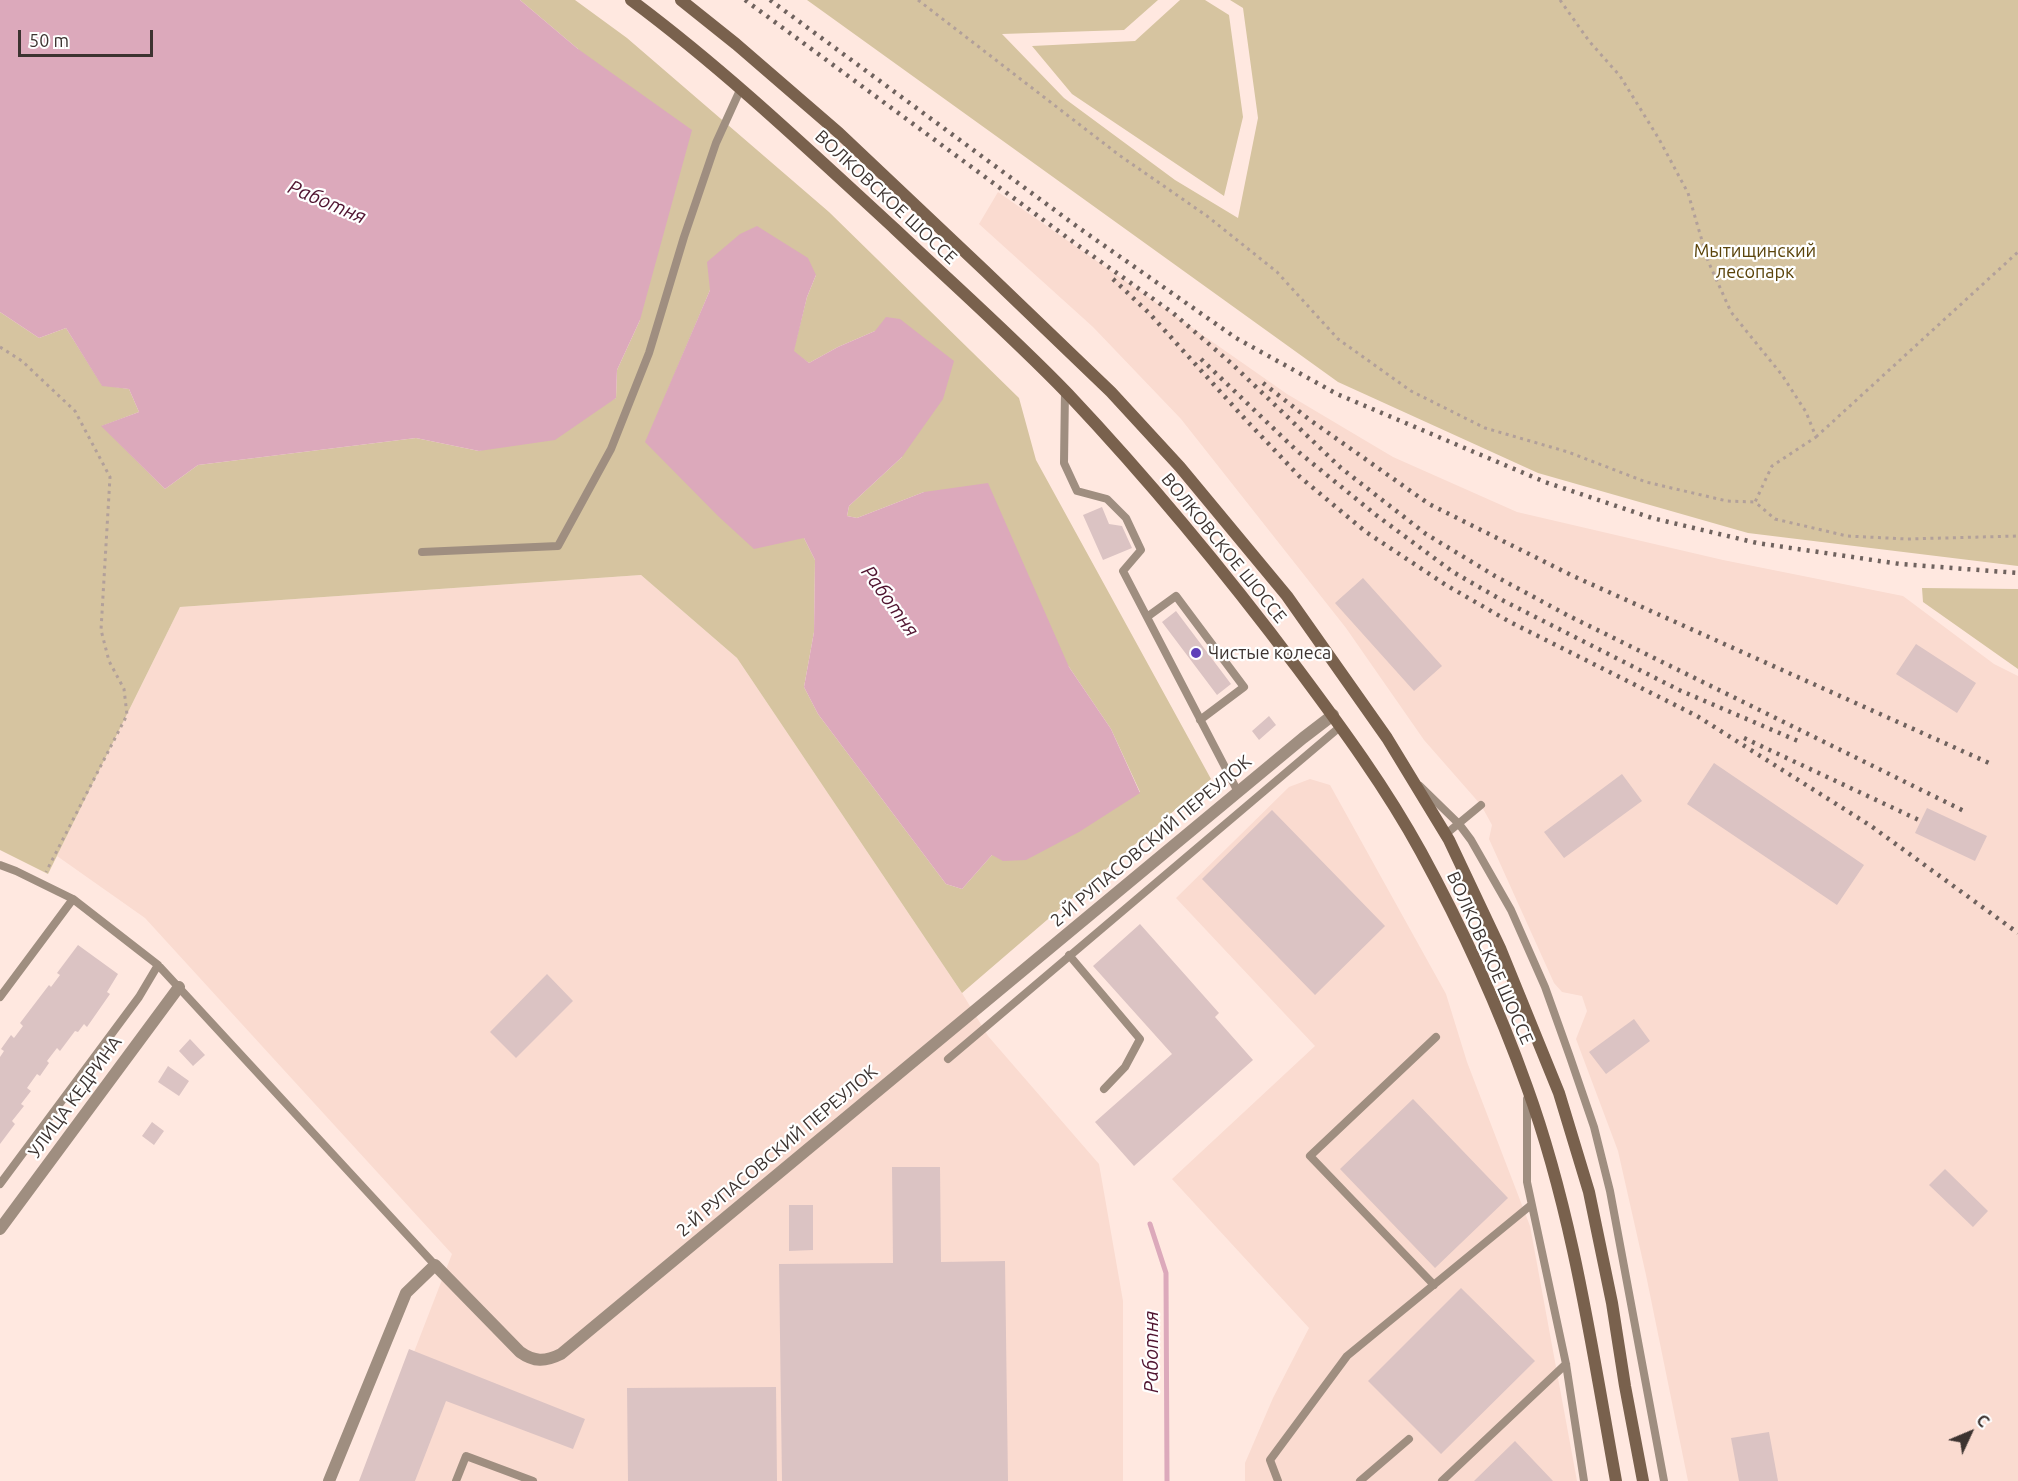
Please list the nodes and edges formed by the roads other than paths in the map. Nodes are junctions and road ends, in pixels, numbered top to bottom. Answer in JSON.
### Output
{"nodes":[{"id":1,"x":631,"y":0,"type":"edge"},
{"id":2,"x":681,"y":0,"type":"edge"},
{"id":3,"x":741,"y":88,"type":"junction"},
{"id":4,"x":1065,"y":392,"type":"junction"},
{"id":5,"x":422,"y":552,"type":"dead end"},
{"id":6,"x":1147,"y":617,"type":"junction"},
{"id":7,"x":1333,"y":715,"type":"junction"},
{"id":8,"x":1200,"y":720,"type":"junction"},
{"id":9,"x":1341,"y":726,"type":"junction"},
{"id":10,"x":1411,"y":777,"type":"junction"},
{"id":11,"x":1238,"y":792,"type":"junction"},
{"id":12,"x":1481,"y":805,"type":"dead end"},
{"id":13,"x":1459,"y":824,"type":"junction"},
{"id":14,"x":1446,"y":834,"type":"junction"},
{"id":15,"x":0,"y":865,"type":"edge"},
{"id":16,"x":73,"y":899,"type":"junction"},
{"id":17,"x":1069,"y":955,"type":"junction"},
{"id":18,"x":158,"y":965,"type":"junction"},
{"id":19,"x":178,"y":987,"type":"junction"},
{"id":20,"x":0,"y":997,"type":"edge"},
{"id":21,"x":1436,"y":1037,"type":"dead end"},
{"id":22,"x":948,"y":1059,"type":"dead end"},
{"id":23,"x":1527,"y":1086,"type":"junction"},
{"id":24,"x":1104,"y":1089,"type":"dead end"},
{"id":25,"x":0,"y":1184,"type":"edge"},
{"id":26,"x":1532,"y":1205,"type":"junction"},
{"id":27,"x":0,"y":1229,"type":"edge"},
{"id":28,"x":435,"y":1265,"type":"junction"},
{"id":29,"x":1434,"y":1285,"type":"junction"},
{"id":30,"x":1566,"y":1364,"type":"junction"},
{"id":31,"x":1409,"y":1439,"type":"dead end"},
{"id":32,"x":329,"y":1481,"type":"edge"},
{"id":33,"x":456,"y":1481,"type":"edge"},
{"id":34,"x":533,"y":1481,"type":"edge"},
{"id":35,"x":1278,"y":1481,"type":"edge"},
{"id":36,"x":1360,"y":1481,"type":"edge"},
{"id":37,"x":1442,"y":1481,"type":"edge"},
{"id":38,"x":1584,"y":1481,"type":"edge"},
{"id":39,"x":1616,"y":1481,"type":"edge"},
{"id":40,"x":1644,"y":1481,"type":"edge"},
{"id":41,"x":1664,"y":1481,"type":"edge"}],
"edges":[{"from":1,"to":3,"type":"main road","name":"ВОЛКОВСКОЕ ШОССЕ"},
{"from":2,"to":10,"type":"main road","name":"ВОЛКОВСКОЕ ШОССЕ"},
{"from":3,"to":4,"type":"main road","name":"ВОЛКОВСКОЕ ШОССЕ"},
{"from":3,"to":5,"type":"lane"},
{"from":4,"to":6,"type":"lane"},
{"from":4,"to":7,"type":"main road","name":"ВОЛКОВСКОЕ ШОССЕ"},
{"from":6,"to":8,"type":"lane"},
{"from":6,"to":8,"type":"lane"},
{"from":7,"to":9,"type":"main road","name":"ВОЛКОВСКОЕ ШОССЕ"},
{"from":7,"to":11,"type":"street","name":"2-Й РУПАСОВСКИЙ ПЕРЕУЛОК"},
{"from":8,"to":11,"type":"lane"},
{"from":9,"to":17,"type":"lane"},
{"from":9,"to":23,"type":"main road","name":"ВОЛКОВСКОЕ ШОССЕ"},
{"from":10,"to":13,"type":"lane"},
{"from":10,"to":14,"type":"main road","name":"ВОЛКОВСКОЕ ШОССЕ"},
{"from":11,"to":28,"type":"street","name":"2-Й РУПАСОВСКИЙ ПЕРЕУЛОК"},
{"from":12,"to":13,"type":"lane"},
{"from":13,"to":14,"type":"lane"},
{"from":13,"to":41,"type":"lane"},
{"from":14,"to":40,"type":"main road","name":"ВОЛКОВСКОЕ ШОССЕ"},
{"from":15,"to":16,"type":"lane"},
{"from":16,"to":18,"type":"lane"},
{"from":16,"to":20,"type":"lane"},
{"from":17,"to":22,"type":"lane"},
{"from":17,"to":24,"type":"lane"},
{"from":18,"to":19,"type":"lane"},
{"from":18,"to":25,"type":"lane"},
{"from":19,"to":27,"type":"street","name":"УЛИЦА КЕДРИНА"},
{"from":19,"to":28,"type":"lane"},
{"from":21,"to":29,"type":"lane"},
{"from":23,"to":26,"type":"lane"},
{"from":23,"to":39,"type":"main road","name":"ВОЛКОВСКОЕ ШОССЕ"},
{"from":26,"to":29,"type":"lane"},
{"from":26,"to":30,"type":"lane"},
{"from":28,"to":32,"type":"street"},
{"from":29,"to":35,"type":"lane"},
{"from":30,"to":37,"type":"lane"},
{"from":30,"to":38,"type":"lane"},
{"from":31,"to":36,"type":"lane"},
{"from":33,"to":34,"type":"lane"}]}
